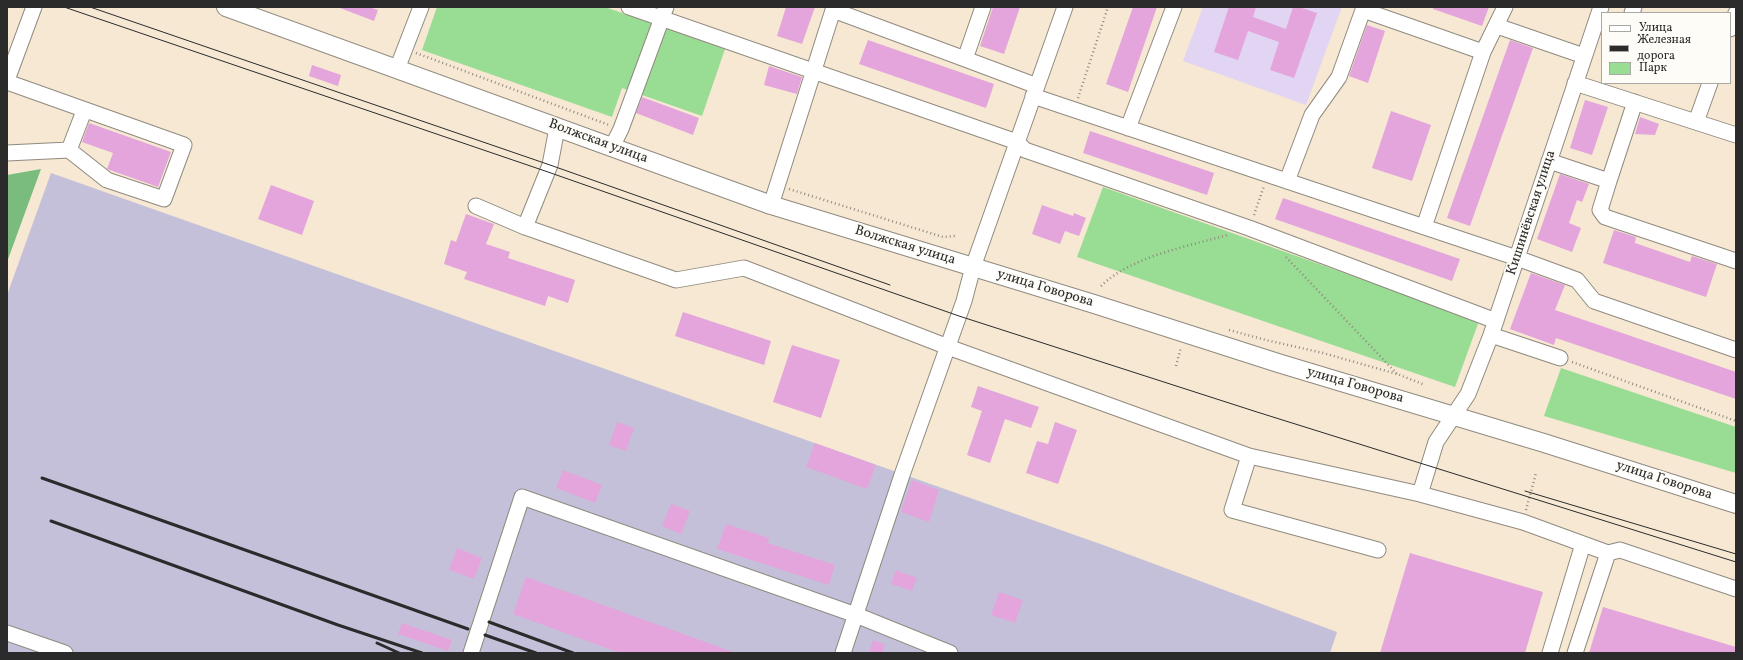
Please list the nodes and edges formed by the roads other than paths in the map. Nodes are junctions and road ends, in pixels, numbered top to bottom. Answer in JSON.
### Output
{"nodes":[{"id":1,"x":34,"y":7,"type":"edge"},
{"id":2,"x":226,"y":7,"type":"edge"},
{"id":3,"x":421,"y":7,"type":"edge"},
{"id":4,"x":629,"y":7,"type":"edge"},
{"id":5,"x":983,"y":7,"type":"edge"},
{"id":6,"x":1065,"y":7,"type":"edge"},
{"id":7,"x":1174,"y":7,"type":"edge"},
{"id":8,"x":1505,"y":7,"type":"edge"},
{"id":9,"x":1601,"y":7,"type":"edge"},
{"id":10,"x":834,"y":9,"type":"edge"},
{"id":11,"x":665,"y":13,"type":"edge"},
{"id":12,"x":1736,"y":13,"type":"edge"},
{"id":13,"x":1497,"y":26,"type":"junction"},
{"id":14,"x":1731,"y":26,"type":"edge"},
{"id":15,"x":12,"y":49,"type":"edge"},
{"id":16,"x":1483,"y":52,"type":"junction"},
{"id":17,"x":1584,"y":56,"type":"junction"},
{"id":18,"x":965,"y":59,"type":"junction"},
{"id":19,"x":397,"y":69,"type":"junction"},
{"id":20,"x":813,"y":70,"type":"junction"},
{"id":21,"x":7,"y":81,"type":"edge"},
{"id":22,"x":1575,"y":83,"type":"junction"},
{"id":23,"x":1710,"y":84,"type":"edge"},
{"id":24,"x":1605,"y":88,"type":"edge"},
{"id":25,"x":1035,"y":91,"type":"junction"},
{"id":26,"x":1634,"y":102,"type":"junction"},
{"id":27,"x":84,"y":111,"type":"junction"},
{"id":28,"x":1696,"y":122,"type":"junction"},
{"id":29,"x":557,"y":128,"type":"junction"},
{"id":30,"x":1128,"y":128,"type":"junction"},
{"id":31,"x":1736,"y":135,"type":"edge"},
{"id":32,"x":1017,"y":142,"type":"junction"},
{"id":33,"x":612,"y":147,"type":"junction"},
{"id":34,"x":69,"y":150,"type":"junction"},
{"id":35,"x":7,"y":153,"type":"edge"},
{"id":36,"x":1549,"y":161,"type":"junction"},
{"id":37,"x":1287,"y":181,"type":"junction"},
{"id":38,"x":1609,"y":181,"type":"junction"},
{"id":39,"x":771,"y":205,"type":"junction"},
{"id":40,"x":476,"y":206,"type":"dead end"},
{"id":41,"x":525,"y":227,"type":"junction"},
{"id":42,"x":1424,"y":227,"type":"junction"},
{"id":43,"x":1517,"y":258,"type":"junction"},
{"id":44,"x":1736,"y":261,"type":"edge"},
{"id":45,"x":973,"y":267,"type":"junction"},
{"id":46,"x":1496,"y":321,"type":"junction"},
{"id":47,"x":1491,"y":336,"type":"junction"},
{"id":48,"x":948,"y":346,"type":"junction"},
{"id":49,"x":1736,"y":350,"type":"edge"},
{"id":50,"x":1560,"y":358,"type":"road end"},
{"id":51,"x":1454,"y":416,"type":"junction"},
{"id":52,"x":1248,"y":456,"type":"junction"},
{"id":53,"x":1420,"y":494,"type":"junction"},
{"id":54,"x":1736,"y":504,"type":"edge"},
{"id":55,"x":1584,"y":544,"type":"junction"},
{"id":56,"x":1378,"y":550,"type":"dead end"},
{"id":57,"x":1608,"y":553,"type":"junction"},
{"id":58,"x":1736,"y":589,"type":"edge"},
{"id":59,"x":856,"y":615,"type":"junction"},
{"id":60,"x":7,"y":633,"type":"edge"},
{"id":61,"x":944,"y":652,"type":"edge"},
{"id":62,"x":65,"y":653,"type":"edge"},
{"id":63,"x":471,"y":653,"type":"edge"},
{"id":64,"x":843,"y":653,"type":"edge"},
{"id":65,"x":1550,"y":653,"type":"edge"},
{"id":66,"x":1575,"y":653,"type":"edge"}],
"edges":[{"from":1,"to":15,"type":"street"},
{"from":2,"to":19,"type":"main road","name":"Волжская улица"},
{"from":3,"to":19,"type":"street"},
{"from":4,"to":11,"type":"street"},
{"from":5,"to":18,"type":"street"},
{"from":6,"to":25,"type":"street"},
{"from":7,"to":30,"type":"street"},
{"from":8,"to":13,"type":"street"},
{"from":9,"to":17,"type":"street","name":"Кишинёвская улица"},
{"from":10,"to":18,"type":"street"},
{"from":10,"to":20,"type":"street"},
{"from":11,"to":20,"type":"street"},
{"from":11,"to":33,"type":"street"},
{"from":12,"to":14,"type":"street"},
{"from":13,"to":16,"type":"street"},
{"from":13,"to":17,"type":"street"},
{"from":15,"to":21,"type":"street"},
{"from":16,"to":37,"type":"street"},
{"from":16,"to":42,"type":"street"},
{"from":17,"to":22,"type":"street","name":"Кишинёвская улица"},
{"from":18,"to":25,"type":"street"},
{"from":19,"to":29,"type":"main road","name":"Волжская улица"},
{"from":20,"to":32,"type":"street"},
{"from":20,"to":39,"type":"street"},
{"from":21,"to":27,"type":"street"},
{"from":22,"to":24,"type":"street"},
{"from":22,"to":36,"type":"street","name":"Кишинёвская улица"},
{"from":23,"to":28,"type":"street"},
{"from":24,"to":26,"type":"street"},
{"from":25,"to":30,"type":"street"},
{"from":25,"to":32,"type":"street"},
{"from":26,"to":28,"type":"street"},
{"from":26,"to":38,"type":"street"},
{"from":27,"to":34,"type":"street"},
{"from":27,"to":34,"type":"street"},
{"from":28,"to":31,"type":"street"},
{"from":29,"to":33,"type":"main road","name":"Волжская улица"},
{"from":29,"to":41,"type":"street"},
{"from":30,"to":37,"type":"street"},
{"from":32,"to":45,"type":"street"},
{"from":32,"to":46,"type":"street"},
{"from":33,"to":39,"type":"main road","name":"Волжская улица"},
{"from":34,"to":35,"type":"street"},
{"from":36,"to":38,"type":"street"},
{"from":36,"to":43,"type":"street","name":"Кишинёвская улица"},
{"from":37,"to":42,"type":"street"},
{"from":38,"to":44,"type":"street"},
{"from":39,"to":45,"type":"main road","name":"Волжская улица"},
{"from":40,"to":41,"type":"street"},
{"from":41,"to":48,"type":"street"},
{"from":42,"to":43,"type":"street"},
{"from":43,"to":46,"type":"street","name":"Кишинёвская улица"},
{"from":43,"to":49,"type":"street"},
{"from":45,"to":48,"type":"street"},
{"from":45,"to":51,"type":"main road","name":"улица Говорова"},
{"from":46,"to":47,"type":"street","name":"Кишинёвская улица"},
{"from":47,"to":50,"type":"street"},
{"from":47,"to":51,"type":"street","name":"Кишинёвская улица"},
{"from":48,"to":52,"type":"street"},
{"from":48,"to":59,"type":"street"},
{"from":51,"to":53,"type":"street","name":"Кишинёвская улица"},
{"from":51,"to":54,"type":"main road","name":"улица Говорова"},
{"from":52,"to":53,"type":"street"},
{"from":52,"to":56,"type":"street"},
{"from":53,"to":55,"type":"street"},
{"from":55,"to":57,"type":"street"},
{"from":55,"to":65,"type":"street"},
{"from":57,"to":58,"type":"street"},
{"from":57,"to":66,"type":"street"},
{"from":59,"to":61,"type":"street"},
{"from":59,"to":63,"type":"street"},
{"from":59,"to":64,"type":"street"},
{"from":60,"to":62,"type":"street"}]}
